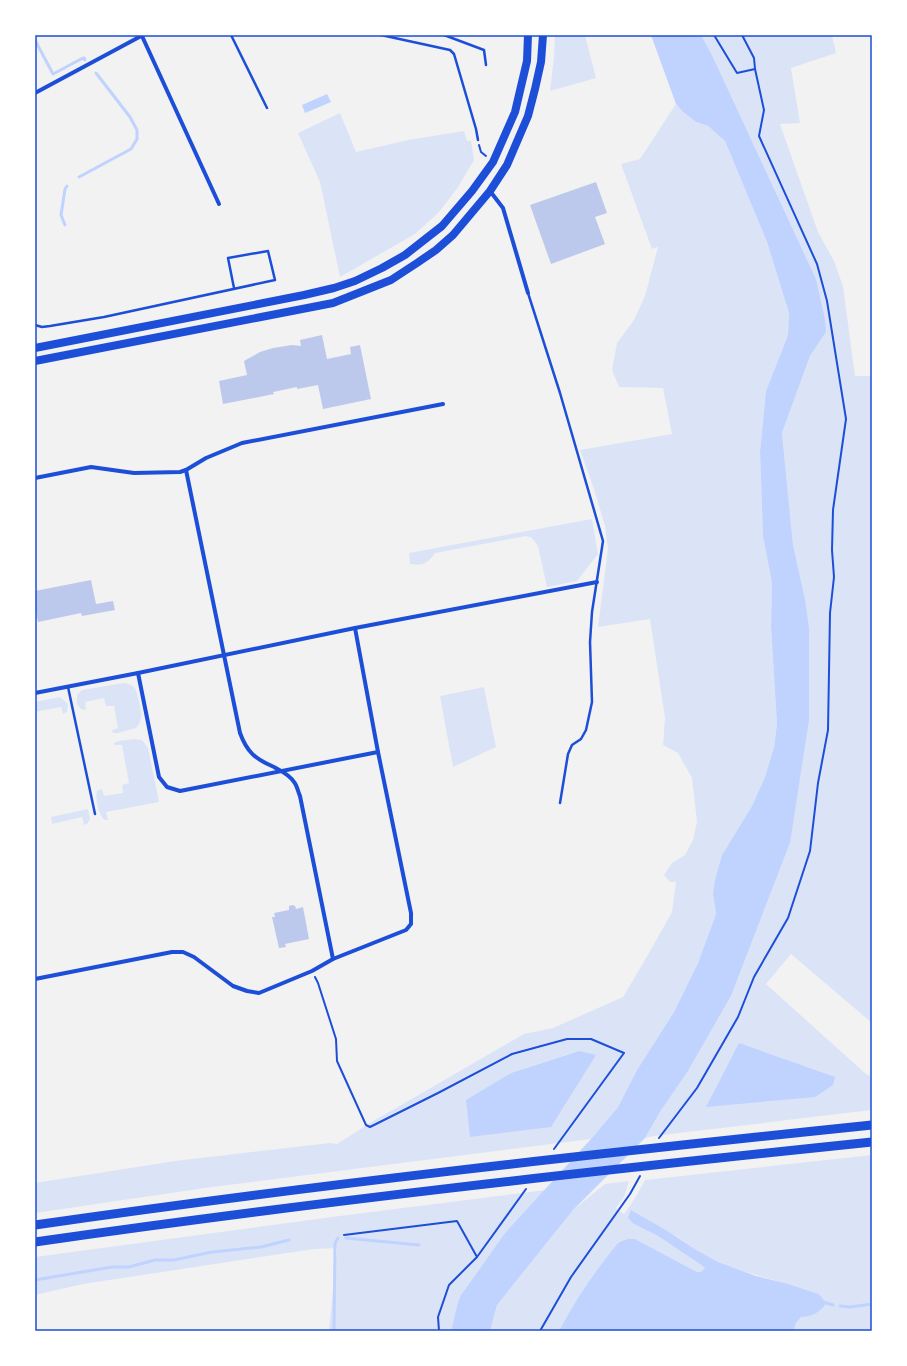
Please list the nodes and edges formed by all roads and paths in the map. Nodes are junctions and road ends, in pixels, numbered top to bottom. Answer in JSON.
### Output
{"nodes":[{"id":1,"x":143,"y":35,"type":"edge"},
{"id":2,"x":231,"y":35,"type":"edge"},
{"id":3,"x":381,"y":35,"type":"edge"},
{"id":4,"x":444,"y":35,"type":"edge"},
{"id":5,"x":528,"y":35,"type":"edge"},
{"id":6,"x":543,"y":35,"type":"edge"},
{"id":7,"x":714,"y":35,"type":"edge"},
{"id":8,"x":742,"y":35,"type":"edge"},
{"id":9,"x":486,"y":65,"type":"dead end"},
{"id":10,"x":755,"y":69,"type":"junction"},
{"id":11,"x":35,"y":93,"type":"edge"},
{"id":12,"x":267,"y":108,"type":"dead end"},
{"id":13,"x":478,"y":140,"type":"joint"},
{"id":14,"x":493,"y":162,"type":"junction"},
{"id":15,"x":490,"y":191,"type":"junction"},
{"id":16,"x":219,"y":204,"type":"dead end"},
{"id":17,"x":234,"y":288,"type":"junction"},
{"id":18,"x":528,"y":293,"type":"joint"},
{"id":19,"x":35,"y":325,"type":"edge"},
{"id":20,"x":35,"y":348,"type":"edge"},
{"id":21,"x":35,"y":361,"type":"edge"},
{"id":22,"x":443,"y":404,"type":"dead end"},
{"id":23,"x":186,"y":470,"type":"junction"},
{"id":24,"x":35,"y":478,"type":"edge"},
{"id":25,"x":597,"y":582,"type":"junction"},
{"id":26,"x":355,"y":628,"type":"junction"},
{"id":27,"x":223,"y":655,"type":"junction"},
{"id":28,"x":138,"y":673,"type":"junction"},
{"id":29,"x":68,"y":686,"type":"junction"},
{"id":30,"x":35,"y":693,"type":"edge"},
{"id":31,"x":378,"y":752,"type":"junction"},
{"id":32,"x":281,"y":771,"type":"junction"},
{"id":33,"x":560,"y":803,"type":"dead end"},
{"id":34,"x":95,"y":814,"type":"dead end"},
{"id":35,"x":333,"y":959,"type":"junction"},
{"id":36,"x":312,"y":971,"type":"junction"},
{"id":37,"x":35,"y":979,"type":"edge"},
{"id":38,"x":872,"y":1125,"type":"edge"},
{"id":39,"x":658,"y":1140,"type":"dead end"},
{"id":40,"x":872,"y":1142,"type":"edge"},
{"id":41,"x":550,"y":1155,"type":"dead end"},
{"id":42,"x":640,"y":1175,"type":"dead end"},
{"id":43,"x":527,"y":1187,"type":"dead end"},
{"id":44,"x":35,"y":1225,"type":"edge"},
{"id":45,"x":344,"y":1235,"type":"dead end"},
{"id":46,"x":35,"y":1242,"type":"edge"},
{"id":47,"x":477,"y":1257,"type":"junction"},
{"id":48,"x":439,"y":1331,"type":"edge"},
{"id":49,"x":540,"y":1331,"type":"edge"}],
"edges":[{"from":1,"to":11,"type":"street"},
{"from":1,"to":16,"type":"street"},
{"from":2,"to":12,"type":"lane"},
{"from":3,"to":13,"type":"lane"},
{"from":4,"to":9,"type":"lane"},
{"from":5,"to":14,"type":"main road"},
{"from":6,"to":15,"type":"main road"},
{"from":7,"to":10,"type":"path"},
{"from":8,"to":10,"type":"path"},
{"from":10,"to":39,"type":"path"},
{"from":13,"to":14,"type":"path"},
{"from":14,"to":20,"type":"main road"},
{"from":15,"to":18,"type":"street"},
{"from":15,"to":21,"type":"main road"},
{"from":17,"to":17,"type":"lane"},
{"from":17,"to":19,"type":"lane"},
{"from":18,"to":25,"type":"lane"},
{"from":22,"to":23,"type":"street"},
{"from":23,"to":24,"type":"street"},
{"from":23,"to":27,"type":"street"},
{"from":25,"to":26,"type":"street"},
{"from":25,"to":33,"type":"lane"},
{"from":26,"to":27,"type":"street"},
{"from":26,"to":31,"type":"street"},
{"from":27,"to":28,"type":"street"},
{"from":27,"to":32,"type":"street"},
{"from":28,"to":29,"type":"street"},
{"from":28,"to":32,"type":"street"},
{"from":29,"to":30,"type":"street"},
{"from":29,"to":34,"type":"lane"},
{"from":31,"to":32,"type":"street"},
{"from":31,"to":35,"type":"street"},
{"from":32,"to":35,"type":"street"},
{"from":35,"to":36,"type":"street"},
{"from":36,"to":37,"type":"street"},
{"from":36,"to":41,"type":"path"},
{"from":38,"to":44,"type":"highway"},
{"from":40,"to":46,"type":"highway"},
{"from":42,"to":49,"type":"path"},
{"from":43,"to":47,"type":"path"},
{"from":45,"to":47,"type":"path"},
{"from":47,"to":48,"type":"path"}]}
